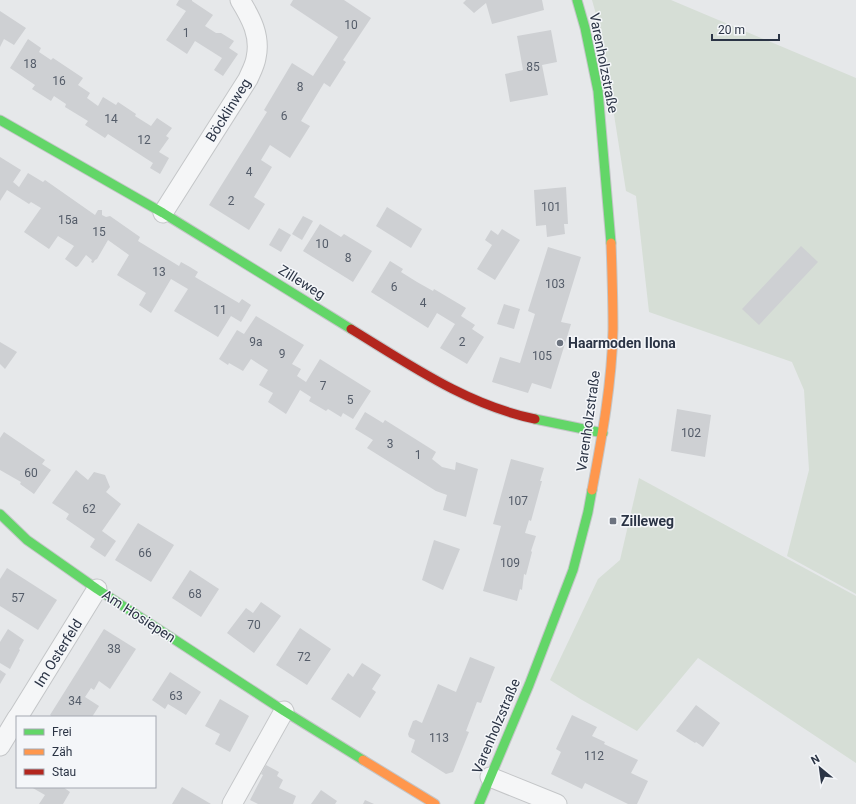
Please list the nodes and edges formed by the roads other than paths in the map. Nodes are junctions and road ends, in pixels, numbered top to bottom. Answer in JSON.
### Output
{"nodes":[{"id":1,"x":240,"y":0,"type":"edge"},
{"id":2,"x":577,"y":0,"type":"edge"},
{"id":3,"x":0,"y":120,"type":"edge"},
{"id":4,"x":163,"y":213,"type":"junction"},
{"id":5,"x":603,"y":433,"type":"junction"},
{"id":6,"x":0,"y":514,"type":"edge"},
{"id":7,"x":97,"y":589,"type":"junction"},
{"id":8,"x":284,"y":711,"type":"junction"},
{"id":9,"x":18,"y":716,"type":"edge"},
{"id":10,"x":16,"y":720,"type":"edge"},
{"id":11,"x":0,"y":746,"type":"edge"},
{"id":12,"x":490,"y":777,"type":"junction"},
{"id":13,"x":232,"y":804,"type":"edge"},
{"id":14,"x":435,"y":804,"type":"edge"},
{"id":15,"x":479,"y":804,"type":"edge"},
{"id":16,"x":557,"y":804,"type":"edge"}],
"edges":[{"from":1,"to":4,"type":"street","name":"Böcklinweg"},
{"from":2,"to":5,"type":"street","name":"Varenholzstraße"},
{"from":3,"to":4,"type":"street","name":"Zilleweg"},
{"from":4,"to":5,"type":"street","name":"Zilleweg"},
{"from":5,"to":12,"type":"street","name":"Varenholzstraße"},
{"from":6,"to":7,"type":"street","name":"Am Hosiepen"},
{"from":7,"to":8,"type":"street","name":"Am Hosiepen"},
{"from":7,"to":9,"type":"street","name":"Im Osterfeld"},
{"from":8,"to":13,"type":"street"},
{"from":8,"to":14,"type":"street","name":"Am Hosiepen"},
{"from":10,"to":11,"type":"street","name":"Im Osterfeld"},
{"from":12,"to":15,"type":"street","name":"Varenholzstraße"},
{"from":12,"to":16,"type":"street"}]}
